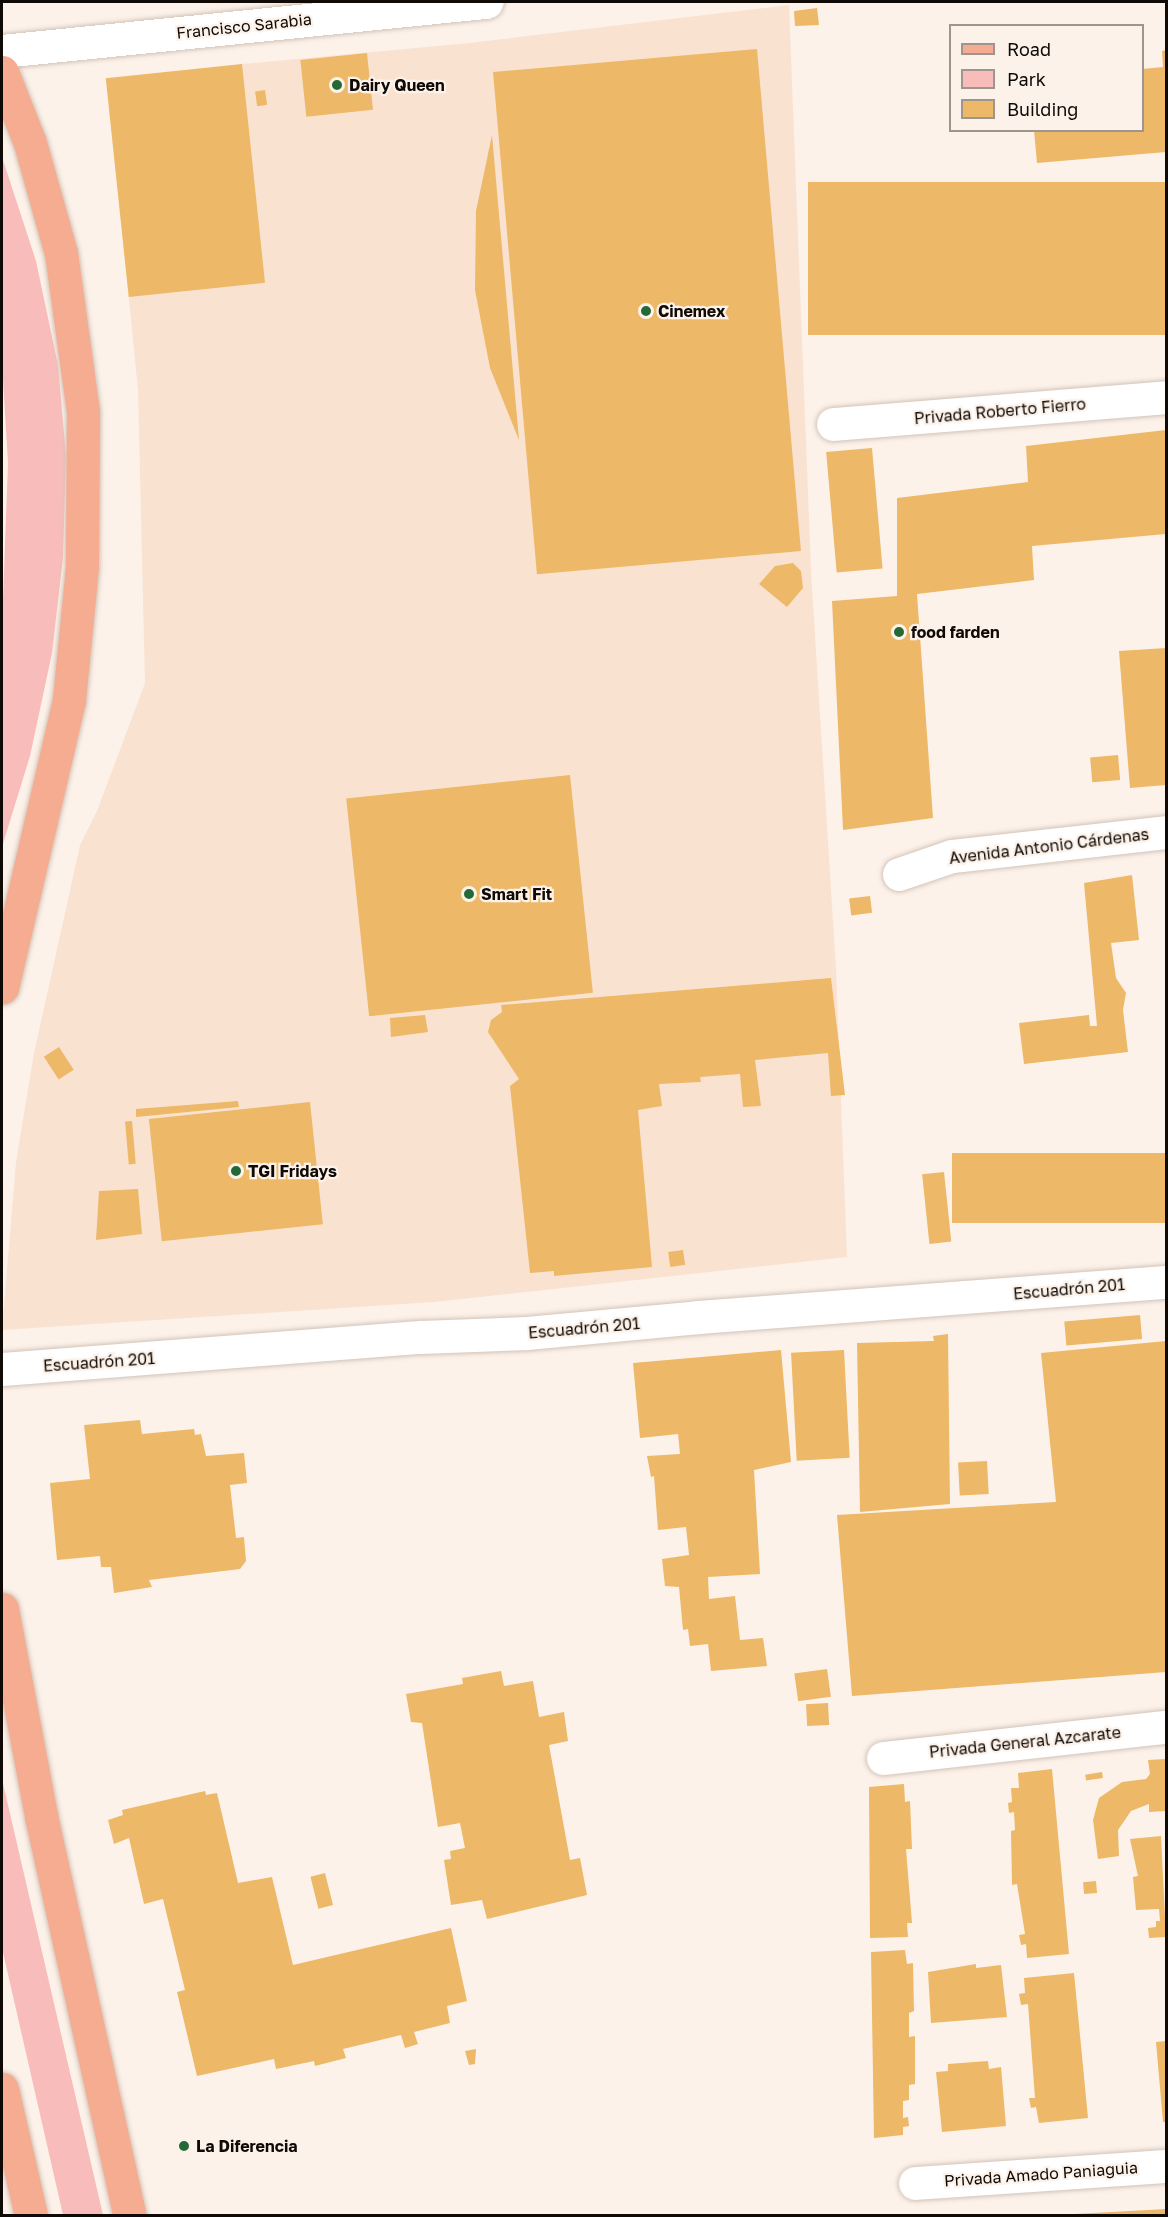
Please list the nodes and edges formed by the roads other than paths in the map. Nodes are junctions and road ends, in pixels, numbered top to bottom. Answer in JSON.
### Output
{"nodes":[{"id":1,"x":487,"y":2,"type":"edge"},
{"id":2,"x":2,"y":51,"type":"edge"},
{"id":3,"x":2,"y":72,"type":"edge"},
{"id":4,"x":1167,"y":398,"type":"edge"},
{"id":5,"x":833,"y":424,"type":"dead end"},
{"id":6,"x":1167,"y":832,"type":"edge"},
{"id":7,"x":899,"y":874,"type":"dead end"},
{"id":8,"x":2,"y":987,"type":"edge"},
{"id":9,"x":1167,"y":1282,"type":"edge"},
{"id":10,"x":2,"y":1369,"type":"edge"},
{"id":11,"x":2,"y":1609,"type":"edge"},
{"id":12,"x":6,"y":1669,"type":"edge"},
{"id":13,"x":1167,"y":1727,"type":"edge"},
{"id":14,"x":883,"y":1758,"type":"dead end"},
{"id":15,"x":3,"y":2103,"type":"edge"},
{"id":16,"x":1167,"y":2166,"type":"edge"},
{"id":17,"x":915,"y":2183,"type":"dead end"},
{"id":18,"x":31,"y":2216,"type":"edge"},
{"id":19,"x":130,"y":2216,"type":"edge"}],
"edges":[{"from":1,"to":2,"type":"street","name":"Francisco Sarabia"},
{"from":3,"to":8,"type":"main road"},
{"from":4,"to":5,"type":"street","name":"Privada Roberto Fierro"},
{"from":6,"to":7,"type":"street","name":"Avenida Antonio Cárdenas"},
{"from":9,"to":10,"type":"street","name":"Escuadrón 201"},
{"from":11,"to":12,"type":"main road"},
{"from":12,"to":19,"type":"main road"},
{"from":13,"to":14,"type":"street","name":"Privada General Azcarate"},
{"from":15,"to":18,"type":"main road"},
{"from":16,"to":17,"type":"street","name":"Privada Amado Paniaguia"}]}
